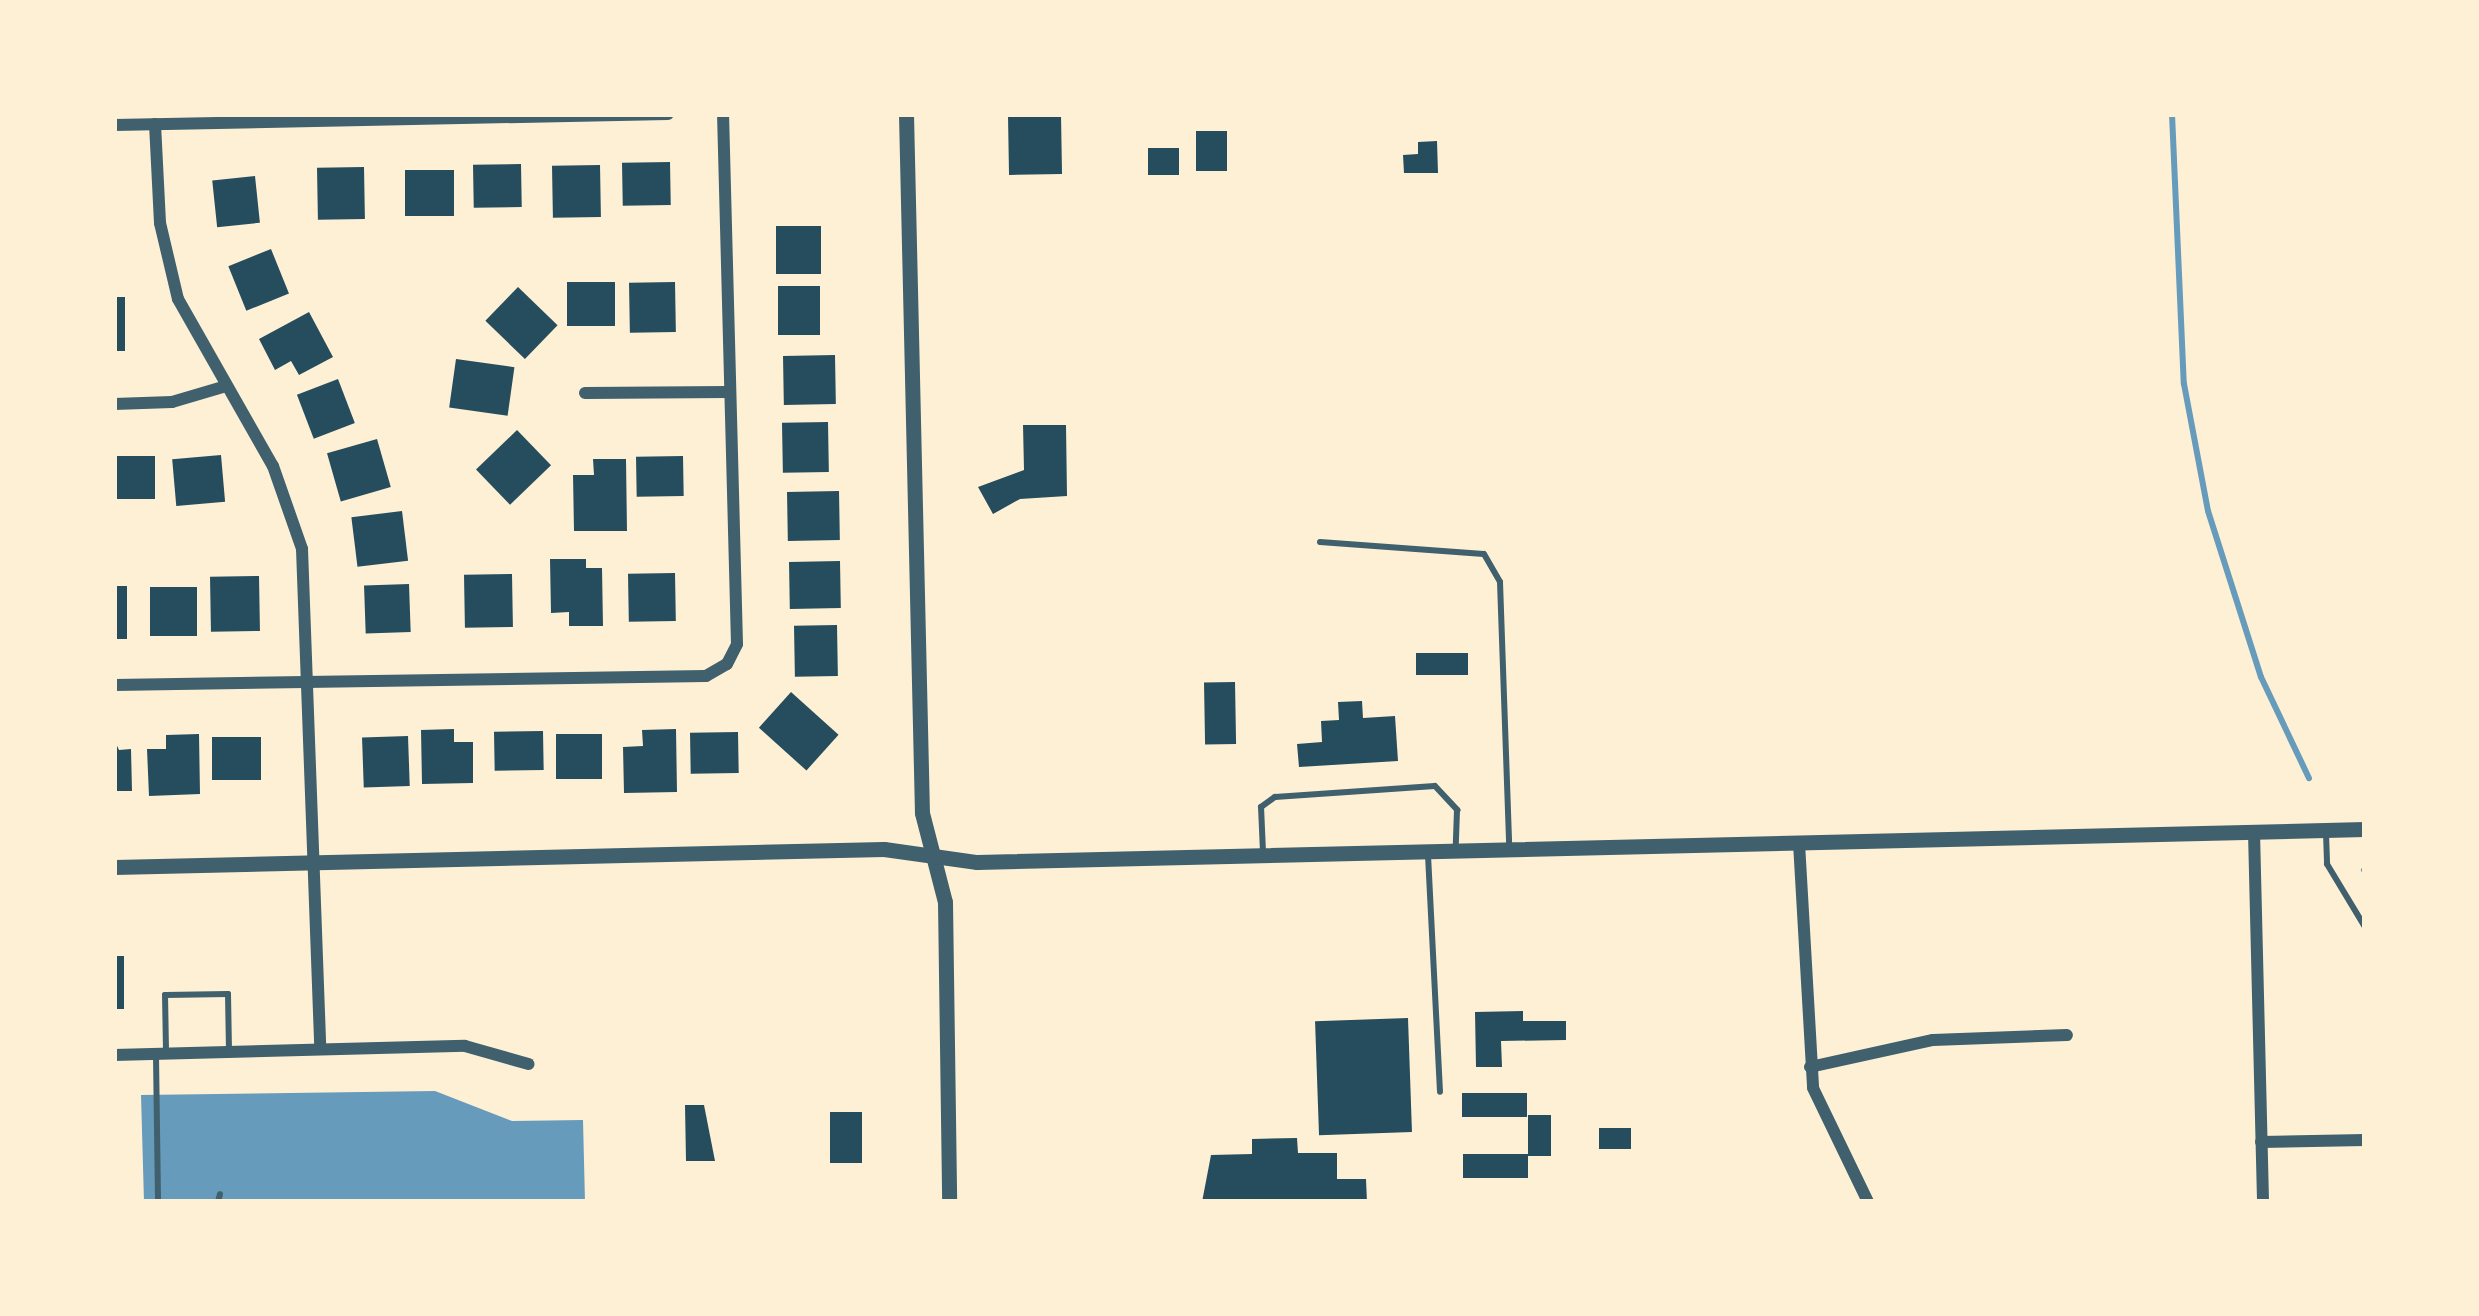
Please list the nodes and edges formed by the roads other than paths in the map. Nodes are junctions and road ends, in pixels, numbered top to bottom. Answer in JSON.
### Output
{"nodes":[{"id":1,"x":668,"y":114,"type":"edge"},
{"id":2,"x":723,"y":114,"type":"edge"},
{"id":3,"x":906,"y":114,"type":"edge"},
{"id":4,"x":155,"y":124,"type":"junction"},
{"id":5,"x":114,"y":125,"type":"edge"},
{"id":6,"x":224,"y":387,"type":"junction"},
{"id":7,"x":728,"y":392,"type":"junction"},
{"id":8,"x":585,"y":393,"type":"dead end"},
{"id":9,"x":114,"y":404,"type":"edge"},
{"id":10,"x":1321,"y":542,"type":"dead end"},
{"id":11,"x":311,"y":682,"type":"junction"},
{"id":12,"x":114,"y":686,"type":"edge"},
{"id":13,"x":2365,"y":829,"type":"edge"},
{"id":14,"x":2326,"y":830,"type":"junction"},
{"id":15,"x":2254,"y":832,"type":"junction"},
{"id":16,"x":1799,"y":843,"type":"junction"},
{"id":17,"x":1510,"y":850,"type":"junction"},
{"id":18,"x":1456,"y":851,"type":"junction"},
{"id":19,"x":1428,"y":852,"type":"junction"},
{"id":20,"x":1264,"y":855,"type":"junction"},
{"id":21,"x":933,"y":856,"type":"junction"},
{"id":22,"x":317,"y":863,"type":"junction"},
{"id":23,"x":114,"y":867,"type":"edge"},
{"id":24,"x":2365,"y":927,"type":"edge"},
{"id":25,"x":2067,"y":1035,"type":"dead end"},
{"id":26,"x":320,"y":1048,"type":"junction"},
{"id":27,"x":229,"y":1051,"type":"junction"},
{"id":28,"x":161,"y":1054,"type":"junction"},
{"id":29,"x":114,"y":1055,"type":"edge"},
{"id":30,"x":528,"y":1064,"type":"dead end"},
{"id":31,"x":1810,"y":1067,"type":"junction"},
{"id":32,"x":1440,"y":1092,"type":"dead end"},
{"id":33,"x":2365,"y":1140,"type":"edge"},
{"id":34,"x":2261,"y":1142,"type":"junction"},
{"id":35,"x":158,"y":1202,"type":"edge"},
{"id":36,"x":949,"y":1202,"type":"edge"},
{"id":37,"x":1868,"y":1202,"type":"edge"},
{"id":38,"x":2263,"y":1202,"type":"edge"}],
"edges":[{"from":1,"to":4,"type":"street"},
{"from":2,"to":7,"type":"street"},
{"from":3,"to":21,"type":"street"},
{"from":4,"to":5,"type":"street"},
{"from":4,"to":6,"type":"street"},
{"from":6,"to":9,"type":"street"},
{"from":6,"to":11,"type":"street"},
{"from":7,"to":8,"type":"street"},
{"from":7,"to":11,"type":"street"},
{"from":10,"to":17,"type":"lane"},
{"from":11,"to":12,"type":"street"},
{"from":11,"to":22,"type":"street"},
{"from":13,"to":14,"type":"street"},
{"from":14,"to":15,"type":"street"},
{"from":14,"to":24,"type":"lane"},
{"from":15,"to":16,"type":"street"},
{"from":15,"to":34,"type":"street"},
{"from":16,"to":17,"type":"street"},
{"from":16,"to":31,"type":"street"},
{"from":17,"to":18,"type":"street"},
{"from":18,"to":19,"type":"street"},
{"from":18,"to":20,"type":"lane"},
{"from":19,"to":20,"type":"street"},
{"from":19,"to":32,"type":"lane"},
{"from":20,"to":21,"type":"street"},
{"from":21,"to":22,"type":"street"},
{"from":21,"to":36,"type":"street"},
{"from":22,"to":23,"type":"street"},
{"from":22,"to":26,"type":"street"},
{"from":25,"to":31,"type":"street"},
{"from":26,"to":27,"type":"street"},
{"from":26,"to":30,"type":"street"},
{"from":27,"to":28,"type":"street"},
{"from":27,"to":28,"type":"lane"},
{"from":28,"to":29,"type":"street"},
{"from":28,"to":35,"type":"lane"},
{"from":31,"to":37,"type":"street"},
{"from":33,"to":34,"type":"street"},
{"from":34,"to":38,"type":"street"}]}
